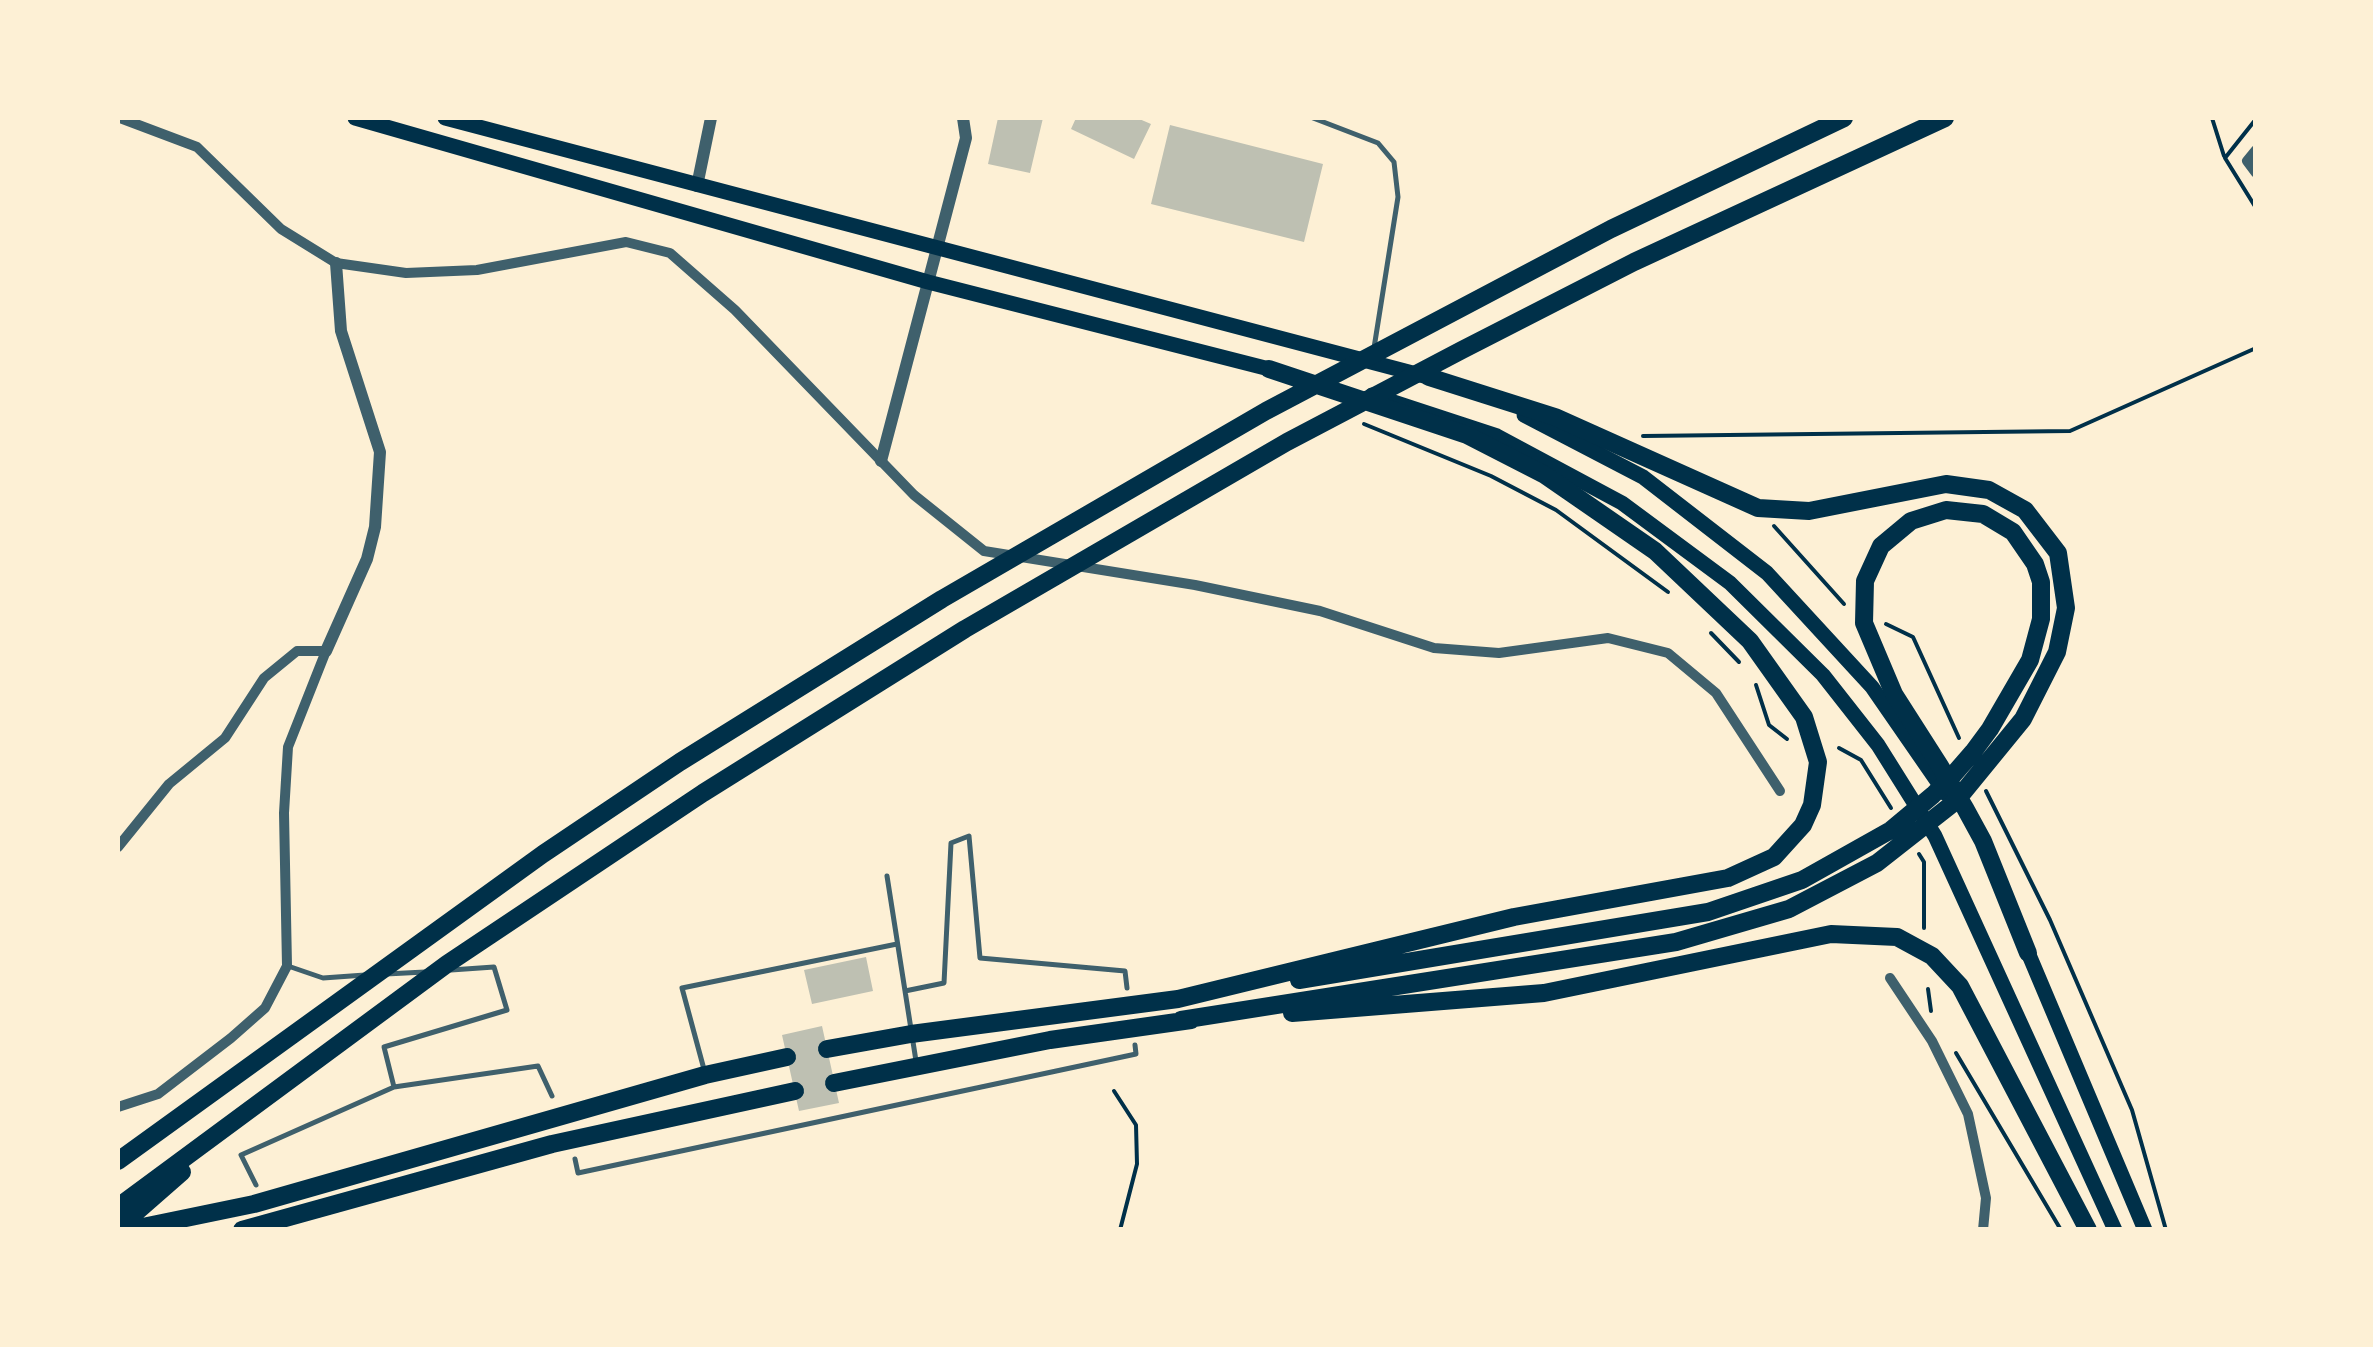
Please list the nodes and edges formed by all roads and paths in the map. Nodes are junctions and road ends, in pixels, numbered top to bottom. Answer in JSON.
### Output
{"nodes":[{"id":1,"x":120,"y":118,"type":"edge"},
{"id":2,"x":356,"y":118,"type":"edge"},
{"id":3,"x":445,"y":118,"type":"edge"},
{"id":4,"x":711,"y":118,"type":"edge"},
{"id":5,"x":963,"y":118,"type":"edge"},
{"id":6,"x":1313,"y":118,"type":"edge"},
{"id":7,"x":1844,"y":118,"type":"edge"},
{"id":8,"x":1945,"y":118,"type":"edge"},
{"id":9,"x":2212,"y":118,"type":"edge"},
{"id":10,"x":2256,"y":150,"type":"edge"},
{"id":11,"x":2225,"y":158,"type":"dead end"},
{"id":12,"x":2256,"y":173,"type":"edge"},
{"id":13,"x":697,"y":186,"type":"junction"},
{"id":14,"x":938,"y":249,"type":"junction"},
{"id":15,"x":336,"y":263,"type":"junction"},
{"id":16,"x":928,"y":282,"type":"junction"},
{"id":17,"x":2256,"y":348,"type":"edge"},
{"id":18,"x":1371,"y":361,"type":"junction"},
{"id":19,"x":1269,"y":369,"type":"junction"},
{"id":20,"x":1429,"y":377,"type":"junction"},
{"id":21,"x":1366,"y":420,"type":"dead end"},
{"id":22,"x":1643,"y":436,"type":"dead end"},
{"id":23,"x":880,"y":461,"type":"junction"},
{"id":24,"x":1769,"y":518,"type":"dead end"},
{"id":25,"x":1676,"y":597,"type":"dead end"},
{"id":26,"x":1851,"y":607,"type":"dead end"},
{"id":27,"x":1878,"y":620,"type":"dead end"},
{"id":28,"x":1702,"y":624,"type":"dead end"},
{"id":29,"x":326,"y":652,"type":"junction"},
{"id":30,"x":1741,"y":663,"type":"dead end"},
{"id":31,"x":1754,"y":676,"type":"dead end"},
{"id":32,"x":1787,"y":740,"type":"dead end"},
{"id":33,"x":1966,"y":746,"type":"junction"},
{"id":34,"x":1984,"y":780,"type":"junction"},
{"id":35,"x":1780,"y":791,"type":"dead end"},
{"id":36,"x":118,"y":848,"type":"edge"},
{"id":37,"x":888,"y":876,"type":"dead end"},
{"id":38,"x":898,"y":944,"type":"junction"},
{"id":39,"x":2028,"y":952,"type":"junction"},
{"id":40,"x":287,"y":966,"type":"junction"},
{"id":41,"x":1890,"y":978,"type":"dead end"},
{"id":42,"x":1127,"y":988,"type":"dead end"},
{"id":43,"x":1928,"y":989,"type":"dead end"},
{"id":44,"x":904,"y":991,"type":"junction"},
{"id":45,"x":1178,"y":999,"type":"junction"},
{"id":46,"x":1932,"y":1016,"type":"dead end"},
{"id":47,"x":1181,"y":1020,"type":"junction"},
{"id":48,"x":911,"y":1034,"type":"junction"},
{"id":49,"x":1135,"y":1045,"type":"dead end"},
{"id":50,"x":1954,"y":1049,"type":"dead end"},
{"id":51,"x":826,"y":1050,"type":"dead end"},
{"id":52,"x":788,"y":1057,"type":"dead end"},
{"id":53,"x":316,"y":1058,"type":"junction"},
{"id":54,"x":917,"y":1067,"type":"junction"},
{"id":55,"x":706,"y":1075,"type":"junction"},
{"id":56,"x":834,"y":1083,"type":"dead end"},
{"id":57,"x":394,"y":1087,"type":"junction"},
{"id":58,"x":795,"y":1091,"type":"dead end"},
{"id":59,"x":1114,"y":1091,"type":"dead end"},
{"id":60,"x":552,"y":1096,"type":"dead end"},
{"id":61,"x":118,"y":1107,"type":"edge"},
{"id":62,"x":575,"y":1159,"type":"dead end"},
{"id":63,"x":118,"y":1161,"type":"edge"},
{"id":64,"x":256,"y":1185,"type":"dead end"},
{"id":65,"x":118,"y":1207,"type":"edge"},
{"id":66,"x":118,"y":1228,"type":"edge"},
{"id":67,"x":128,"y":1230,"type":"edge"},
{"id":68,"x":242,"y":1230,"type":"edge"},
{"id":69,"x":1120,"y":1230,"type":"edge"},
{"id":70,"x":1982,"y":1230,"type":"edge"},
{"id":71,"x":2061,"y":1230,"type":"edge"},
{"id":72,"x":2088,"y":1230,"type":"edge"},
{"id":73,"x":2115,"y":1230,"type":"edge"},
{"id":74,"x":2145,"y":1230,"type":"edge"},
{"id":75,"x":2166,"y":1230,"type":"edge"}],
"edges":[{"from":1,"to":15,"type":"street"},
{"from":2,"to":16,"type":"highway"},
{"from":3,"to":13,"type":"highway"},
{"from":4,"to":13,"type":"street"},
{"from":5,"to":14,"type":"street"},
{"from":6,"to":18,"type":"lane"},
{"from":7,"to":63,"type":"highway"},
{"from":8,"to":53,"type":"highway"},
{"from":9,"to":11,"type":"path"},
{"from":10,"to":12,"type":"street"},
{"from":13,"to":14,"type":"highway"},
{"from":14,"to":16,"type":"street"},
{"from":14,"to":18,"type":"highway"},
{"from":15,"to":23,"type":"street"},
{"from":15,"to":29,"type":"street"},
{"from":16,"to":19,"type":"highway"},
{"from":16,"to":23,"type":"street"},
{"from":17,"to":22,"type":"path"},
{"from":18,"to":20,"type":"highway"},
{"from":19,"to":45,"type":"highway"},
{"from":19,"to":73,"type":"highway"},
{"from":20,"to":34,"type":"highway"},
{"from":20,"to":39,"type":"highway"},
{"from":21,"to":25,"type":"path"},
{"from":23,"to":35,"type":"street"},
{"from":24,"to":26,"type":"path"},
{"from":27,"to":33,"type":"path"},
{"from":28,"to":30,"type":"path"},
{"from":29,"to":36,"type":"street"},
{"from":29,"to":40,"type":"street"},
{"from":31,"to":32,"type":"path"},
{"from":33,"to":39,"type":"highway"},
{"from":33,"to":45,"type":"highway"},
{"from":34,"to":47,"type":"highway"},
{"from":34,"to":75,"type":"path"},
{"from":37,"to":38,"type":"lane"},
{"from":38,"to":44,"type":"lane"},
{"from":38,"to":55,"type":"lane"},
{"from":39,"to":74,"type":"highway"},
{"from":40,"to":57,"type":"lane"},
{"from":40,"to":61,"type":"street"},
{"from":41,"to":70,"type":"street"},
{"from":42,"to":44,"type":"lane"},
{"from":43,"to":46,"type":"path"},
{"from":44,"to":48,"type":"lane"},
{"from":45,"to":48,"type":"highway"},
{"from":47,"to":54,"type":"highway"},
{"from":47,"to":72,"type":"highway"},
{"from":48,"to":51,"type":"highway"},
{"from":48,"to":54,"type":"lane"},
{"from":49,"to":62,"type":"lane"},
{"from":50,"to":71,"type":"path"},
{"from":52,"to":55,"type":"highway"},
{"from":53,"to":65,"type":"highway"},
{"from":53,"to":66,"type":"highway"},
{"from":54,"to":56,"type":"highway"},
{"from":55,"to":67,"type":"highway"},
{"from":57,"to":60,"type":"lane"},
{"from":57,"to":64,"type":"lane"},
{"from":58,"to":68,"type":"highway"},
{"from":59,"to":69,"type":"path"}]}
